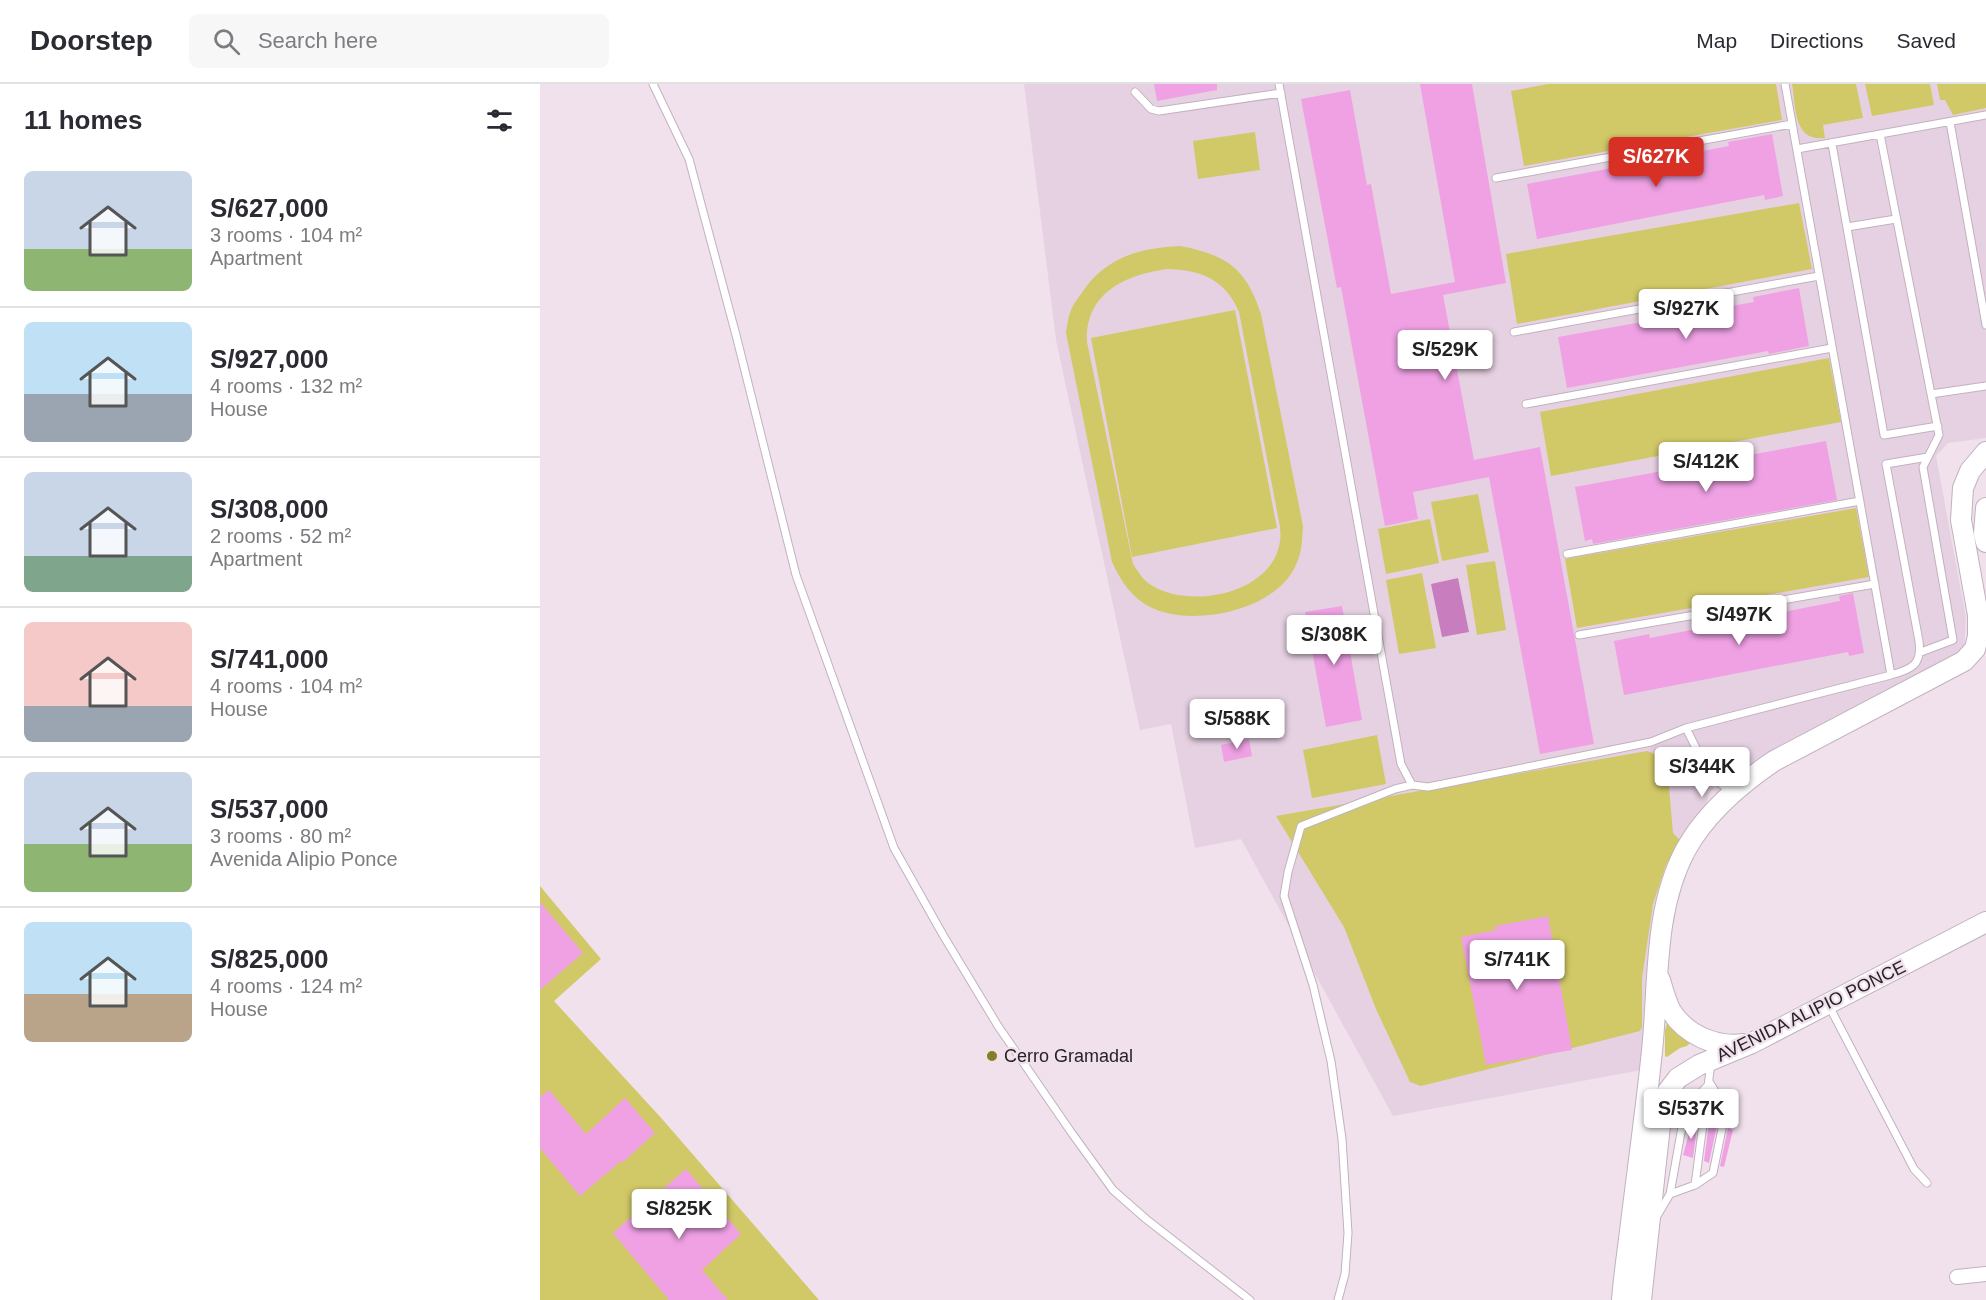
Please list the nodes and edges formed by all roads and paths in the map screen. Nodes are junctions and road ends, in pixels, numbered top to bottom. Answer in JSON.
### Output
{"nodes":[{"id":1,"x":653,"y":84,"type":"edge"},
{"id":2,"x":1279,"y":84,"type":"edge"},
{"id":3,"x":1785,"y":84,"type":"edge"},
{"id":4,"x":1135,"y":92,"type":"dead end"},
{"id":5,"x":1281,"y":93,"type":"junction"},
{"id":6,"x":1986,"y":115,"type":"edge"},
{"id":7,"x":1950,"y":122,"type":"junction"},
{"id":8,"x":1792,"y":124,"type":"junction"},
{"id":9,"x":1880,"y":134,"type":"junction"},
{"id":10,"x":1832,"y":144,"type":"junction"},
{"id":11,"x":1797,"y":149,"type":"junction"},
{"id":12,"x":1496,"y":178,"type":"dead end"},
{"id":13,"x":1896,"y":219,"type":"junction"},
{"id":14,"x":1847,"y":227,"type":"junction"},
{"id":15,"x":1819,"y":276,"type":"junction"},
{"id":16,"x":1986,"y":325,"type":"edge"},
{"id":17,"x":1514,"y":332,"type":"dead end"},
{"id":18,"x":1832,"y":348,"type":"junction"},
{"id":19,"x":1986,"y":386,"type":"edge"},
{"id":20,"x":1931,"y":394,"type":"junction"},
{"id":21,"x":1526,"y":404,"type":"dead end"},
{"id":22,"x":1938,"y":426,"type":"junction"},
{"id":23,"x":1986,"y":452,"type":"edge"},
{"id":24,"x":1928,"y":457,"type":"junction"},
{"id":25,"x":1860,"y":501,"type":"junction"},
{"id":26,"x":1986,"y":508,"type":"edge"},
{"id":27,"x":1986,"y":542,"type":"edge"},
{"id":28,"x":1567,"y":554,"type":"dead end"},
{"id":29,"x":1875,"y":584,"type":"junction"},
{"id":30,"x":1579,"y":635,"type":"dead end"},
{"id":31,"x":1986,"y":648,"type":"edge"},
{"id":32,"x":1920,"y":652,"type":"junction"},
{"id":33,"x":1964,"y":661,"type":"junction"},
{"id":34,"x":1891,"y":675,"type":"junction"},
{"id":35,"x":1686,"y":728,"type":"junction"},
{"id":36,"x":1412,"y":784,"type":"junction"},
{"id":37,"x":1733,"y":793,"type":"junction"},
{"id":38,"x":1986,"y":922,"type":"edge"},
{"id":39,"x":1657,"y":972,"type":"junction"},
{"id":40,"x":1827,"y":1004,"type":"junction"},
{"id":41,"x":1752,"y":1043,"type":"junction"},
{"id":42,"x":1711,"y":1061,"type":"junction"},
{"id":43,"x":1710,"y":1083,"type":"junction"},
{"id":44,"x":1927,"y":1183,"type":"dead end"},
{"id":45,"x":1695,"y":1185,"type":"junction"},
{"id":46,"x":1670,"y":1194,"type":"junction"},
{"id":47,"x":1639,"y":1230,"type":"junction"},
{"id":48,"x":1986,"y":1274,"type":"edge"},
{"id":49,"x":1956,"y":1276,"type":"dead end"},
{"id":50,"x":1250,"y":1300,"type":"edge"},
{"id":51,"x":1338,"y":1300,"type":"edge"},
{"id":52,"x":1622,"y":1300,"type":"edge"},
{"id":53,"x":1641,"y":1300,"type":"edge"}],
"edges":[{"from":1,"to":50,"type":"lane"},
{"from":2,"to":5,"type":"lane"},
{"from":3,"to":8,"type":"lane"},
{"from":4,"to":5,"type":"lane"},
{"from":5,"to":36,"type":"lane"},
{"from":6,"to":7,"type":"lane"},
{"from":7,"to":9,"type":"lane"},
{"from":7,"to":16,"type":"lane"},
{"from":8,"to":11,"type":"lane"},
{"from":8,"to":12,"type":"lane"},
{"from":9,"to":10,"type":"lane"},
{"from":9,"to":13,"type":"lane"},
{"from":10,"to":11,"type":"lane"},
{"from":10,"to":14,"type":"lane"},
{"from":11,"to":15,"type":"lane"},
{"from":13,"to":14,"type":"lane"},
{"from":13,"to":20,"type":"lane"},
{"from":14,"to":22,"type":"lane"},
{"from":15,"to":17,"type":"lane"},
{"from":15,"to":18,"type":"lane"},
{"from":18,"to":21,"type":"lane"},
{"from":18,"to":25,"type":"lane"},
{"from":19,"to":20,"type":"lane"},
{"from":20,"to":22,"type":"lane"},
{"from":22,"to":24,"type":"lane"},
{"from":23,"to":33,"type":"main road"},
{"from":24,"to":32,"type":"lane"},
{"from":24,"to":32,"type":"lane"},
{"from":25,"to":28,"type":"lane"},
{"from":25,"to":29,"type":"lane"},
{"from":26,"to":27,"type":"main road"},
{"from":29,"to":30,"type":"lane"},
{"from":29,"to":34,"type":"lane"},
{"from":31,"to":33,"type":"main road","name":"AVENIDA ALIPIO PONCE"},
{"from":32,"to":34,"type":"lane"},
{"from":33,"to":37,"type":"main road","name":"AVENIDA ALIPIO PONCE"},
{"from":34,"to":35,"type":"lane"},
{"from":35,"to":36,"type":"lane"},
{"from":35,"to":37,"type":"lane"},
{"from":36,"to":51,"type":"lane"},
{"from":37,"to":39,"type":"main road","name":"AVENIDA ALIPIO PONCE"},
{"from":38,"to":40,"type":"main road","name":"AVENIDA ALIPIO PONCE"},
{"from":39,"to":41,"type":"main road"},
{"from":39,"to":47,"type":"main road","name":"AVENIDA ALIPIO PONCE"},
{"from":40,"to":41,"type":"main road","name":"AVENIDA ALIPIO PONCE"},
{"from":40,"to":44,"type":"lane"},
{"from":41,"to":42,"type":"main road","name":"AVENIDA ALIPIO PONCE"},
{"from":42,"to":43,"type":"lane"},
{"from":42,"to":47,"type":"main road","name":"AVENIDA ALIPIO PONCE"},
{"from":43,"to":45,"type":"lane"},
{"from":43,"to":45,"type":"lane"},
{"from":43,"to":46,"type":"lane"},
{"from":45,"to":46,"type":"lane"},
{"from":46,"to":47,"type":"lane"},
{"from":47,"to":52,"type":"main road","name":"AVENIDA ALIPIO PONCE"},
{"from":47,"to":53,"type":"main road","name":"AVENIDA ALIPIO PONCE"},
{"from":48,"to":49,"type":"street"}]}
